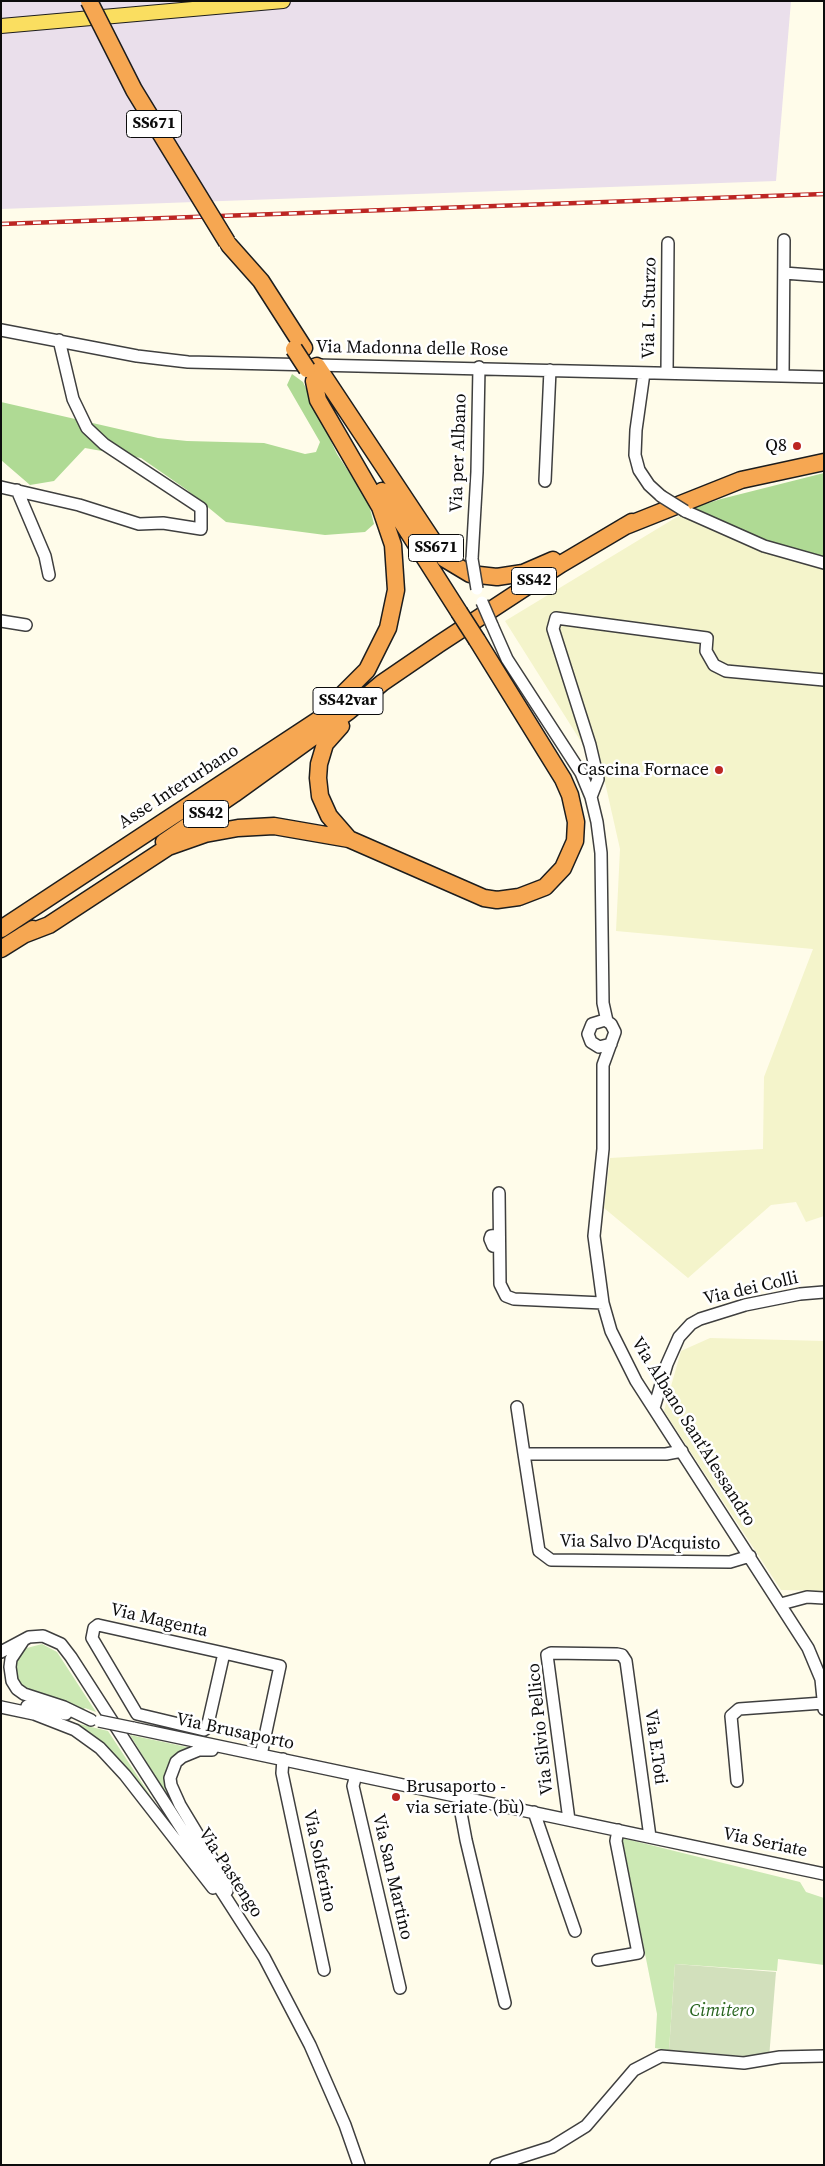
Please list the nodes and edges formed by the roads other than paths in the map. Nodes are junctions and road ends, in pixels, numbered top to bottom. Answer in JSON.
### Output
{"nodes":[{"id":1,"x":89,"y":1,"type":"edge"},
{"id":2,"x":283,"y":1,"type":"edge"},
{"id":3,"x":243,"y":3,"type":"edge"},
{"id":4,"x":1,"y":26,"type":"edge"},
{"id":5,"x":784,"y":240,"type":"dead end"},
{"id":6,"x":668,"y":243,"type":"dead end"},
{"id":7,"x":784,"y":273,"type":"junction"},
{"id":8,"x":824,"y":276,"type":"edge"},
{"id":9,"x":1,"y":330,"type":"edge"},
{"id":10,"x":59,"y":340,"type":"junction"},
{"id":11,"x":478,"y":367,"type":"junction"},
{"id":12,"x":550,"y":370,"type":"junction"},
{"id":13,"x":312,"y":372,"type":"junction"},
{"id":14,"x":644,"y":373,"type":"junction"},
{"id":15,"x":667,"y":373,"type":"junction"},
{"id":16,"x":783,"y":376,"type":"junction"},
{"id":17,"x":824,"y":377,"type":"edge"},
{"id":18,"x":824,"y":462,"type":"edge"},
{"id":19,"x":545,"y":481,"type":"dead end"},
{"id":20,"x":1,"y":487,"type":"edge"},
{"id":21,"x":17,"y":490,"type":"junction"},
{"id":22,"x":632,"y":522,"type":"junction"},
{"id":23,"x":824,"y":563,"type":"edge"},
{"id":24,"x":49,"y":575,"type":"dead end"},
{"id":25,"x":1,"y":621,"type":"edge"},
{"id":26,"x":26,"y":625,"type":"dead end"},
{"id":27,"x":439,"y":644,"type":"junction"},
{"id":28,"x":824,"y":680,"type":"edge"},
{"id":29,"x":382,"y":683,"type":"junction"},
{"id":30,"x":316,"y":720,"type":"junction"},
{"id":31,"x":591,"y":797,"type":"junction"},
{"id":32,"x":349,"y":840,"type":"junction"},
{"id":33,"x":1,"y":929,"type":"edge"},
{"id":34,"x":23,"y":935,"type":"junction"},
{"id":35,"x":1,"y":949,"type":"edge"},
{"id":36,"x":602,"y":1003,"type":"junction"},
{"id":37,"x":607,"y":1021,"type":"junction"},
{"id":38,"x":594,"y":1022,"type":"junction"},
{"id":39,"x":611,"y":1044,"type":"junction"},
{"id":40,"x":594,"y":1045,"type":"junction"},
{"id":41,"x":603,"y":1065,"type":"junction"},
{"id":42,"x":499,"y":1193,"type":"dead end"},
{"id":43,"x":824,"y":1292,"type":"edge"},
{"id":44,"x":603,"y":1303,"type":"junction"},
{"id":45,"x":517,"y":1407,"type":"dead end"},
{"id":46,"x":654,"y":1408,"type":"junction"},
{"id":47,"x":682,"y":1451,"type":"junction"},
{"id":48,"x":524,"y":1454,"type":"junction"},
{"id":49,"x":750,"y":1556,"type":"junction"},
{"id":50,"x":824,"y":1598,"type":"edge"},
{"id":51,"x":781,"y":1604,"type":"junction"},
{"id":52,"x":29,"y":1637,"type":"junction"},
{"id":53,"x":1,"y":1652,"type":"edge"},
{"id":54,"x":224,"y":1654,"type":"junction"},
{"id":55,"x":626,"y":1661,"type":"joint"},
{"id":56,"x":1,"y":1700,"type":"edge"},
{"id":57,"x":823,"y":1703,"type":"edge"},
{"id":58,"x":1,"y":1706,"type":"edge"},
{"id":59,"x":824,"y":1709,"type":"edge"},
{"id":60,"x":95,"y":1720,"type":"junction"},
{"id":61,"x":256,"y":1754,"type":"junction"},
{"id":62,"x":283,"y":1759,"type":"junction"},
{"id":63,"x":356,"y":1775,"type":"junction"},
{"id":64,"x":737,"y":1781,"type":"dead end"},
{"id":65,"x":461,"y":1798,"type":"junction"},
{"id":66,"x":534,"y":1812,"type":"junction"},
{"id":67,"x":569,"y":1820,"type":"junction"},
{"id":68,"x":618,"y":1830,"type":"junction"},
{"id":69,"x":650,"y":1837,"type":"junction"},
{"id":70,"x":698,"y":1847,"type":"joint"},
{"id":71,"x":824,"y":1874,"type":"edge"},
{"id":72,"x":234,"y":1912,"type":"junction"},
{"id":73,"x":574,"y":1932,"type":"dead end"},
{"id":74,"x":598,"y":1960,"type":"dead end"},
{"id":75,"x":324,"y":1970,"type":"dead end"},
{"id":76,"x":400,"y":1988,"type":"dead end"},
{"id":77,"x":505,"y":2002,"type":"dead end"},
{"id":78,"x":824,"y":2056,"type":"edge"},
{"id":79,"x":359,"y":2165,"type":"edge"},
{"id":80,"x":496,"y":2165,"type":"edge"}],
"edges":[{"from":1,"to":13,"type":"highway","number":"SS671","bridge":true},
{"from":2,"to":3,"type":"main road"},
{"from":3,"to":4,"type":"main road"},
{"from":5,"to":7,"type":"street"},
{"from":6,"to":15,"type":"street","name":"Via L. Sturzo"},
{"from":7,"to":8,"type":"street"},
{"from":7,"to":16,"type":"street"},
{"from":9,"to":10,"type":"street","name":"Via Madonna delle Rose"},
{"from":10,"to":11,"type":"street","name":"Via Madonna delle Rose"},
{"from":10,"to":21,"type":"street"},
{"from":11,"to":12,"type":"street","name":"Via Madonna delle Rose"},
{"from":11,"to":31,"type":"street","name":"Via per Albano","bridge":true},
{"from":12,"to":14,"type":"street","name":"Via Madonna delle Rose"},
{"from":12,"to":19,"type":"street"},
{"from":13,"to":22,"type":"highway","number":"SS671"},
{"from":13,"to":30,"type":"highway"},
{"from":13,"to":32,"type":"highway","number":"SS671","bridge":true},
{"from":14,"to":15,"type":"street","name":"Via Madonna delle Rose"},
{"from":14,"to":23,"type":"street","bridge":true},
{"from":15,"to":16,"type":"street","name":"Via Madonna delle Rose"},
{"from":16,"to":17,"type":"street","name":"Via Madonna delle Rose"},
{"from":18,"to":22,"type":"highway","number":"SS42"},
{"from":20,"to":21,"type":"street"},
{"from":21,"to":24,"type":"street"},
{"from":22,"to":27,"type":"highway","number":"SS42"},
{"from":25,"to":26,"type":"street"},
{"from":27,"to":29,"type":"highway","number":"SS42"},
{"from":27,"to":32,"type":"highway"},
{"from":28,"to":31,"type":"street"},
{"from":29,"to":30,"type":"highway","name":"Asse Interurbano","number":"SS42var"},
{"from":29,"to":34,"type":"highway","number":"SS42"},
{"from":30,"to":33,"type":"highway","name":"Asse Interurbano","number":"SS42"},
{"from":31,"to":36,"type":"street"},
{"from":32,"to":34,"type":"highway","number":"SS671"},
{"from":34,"to":35,"type":"highway","number":"SS42"},
{"from":36,"to":37,"type":"street"},
{"from":36,"to":38,"type":"street"},
{"from":37,"to":38,"type":"street"},
{"from":37,"to":39,"type":"street"},
{"from":38,"to":40,"type":"street"},
{"from":39,"to":40,"type":"street"},
{"from":39,"to":41,"type":"street","name":"Via Albano Sant'Alessandro"},
{"from":40,"to":41,"type":"street","name":"Via Albano Sant'Alessandro"},
{"from":41,"to":44,"type":"street","name":"Via Albano Sant'Alessandro"},
{"from":42,"to":44,"type":"street"},
{"from":43,"to":46,"type":"street","name":"Via dei Colli"},
{"from":44,"to":46,"type":"street","name":"Via Albano Sant'Alessandro"},
{"from":45,"to":48,"type":"street","name":"Via Salvo D'Acquisto"},
{"from":46,"to":47,"type":"street","name":"Via Albano Sant'Alessandro"},
{"from":47,"to":48,"type":"street"},
{"from":47,"to":49,"type":"street","name":"Via Albano Sant'Alessandro"},
{"from":48,"to":49,"type":"street","name":"Via Salvo D'Acquisto"},
{"from":49,"to":51,"type":"street","name":"Via Albano Sant'Alessandro"},
{"from":50,"to":51,"type":"street"},
{"from":51,"to":57,"type":"street","name":"Via Albano Sant'Alessandro"},
{"from":52,"to":53,"type":"street"},
{"from":52,"to":60,"type":"street"},
{"from":52,"to":72,"type":"street","name":"Via Pastengo"},
{"from":54,"to":54,"type":"street","name":"Via Magenta"},
{"from":54,"to":61,"type":"street","name":"Via Magenta"},
{"from":55,"to":67,"type":"street","name":"Via Silvio Pellico"},
{"from":55,"to":69,"type":"street","name":"Via E.Toti"},
{"from":56,"to":60,"type":"street","name":"Via Brusaporto"},
{"from":57,"to":59,"type":"street","name":"Via Albano Sant'Alessandro"},
{"from":57,"to":64,"type":"street"},
{"from":58,"to":72,"type":"street"},
{"from":60,"to":61,"type":"street","name":"Via Brusaporto","bridge":true},
{"from":61,"to":62,"type":"street","name":"Via Brusaporto"},
{"from":61,"to":72,"type":"street"},
{"from":62,"to":63,"type":"street","name":"Via Brusaporto"},
{"from":62,"to":75,"type":"street","name":"Via Solferino"},
{"from":63,"to":65,"type":"street","name":"Via Brusaporto"},
{"from":63,"to":76,"type":"street","name":"Via San Martino"},
{"from":65,"to":66,"type":"street","name":"Via Brusaporto"},
{"from":65,"to":77,"type":"street"},
{"from":66,"to":67,"type":"street","name":"Via Brusaporto"},
{"from":66,"to":73,"type":"street"},
{"from":67,"to":68,"type":"street","name":"Via Brusaporto"},
{"from":68,"to":69,"type":"street","name":"Via Brusaporto"},
{"from":68,"to":74,"type":"street"},
{"from":69,"to":70,"type":"street","name":"Via Brusaporto"},
{"from":70,"to":71,"type":"street","name":"Via Seriate"},
{"from":72,"to":79,"type":"street","name":"Via Pastengo"},
{"from":78,"to":80,"type":"street"}]}
